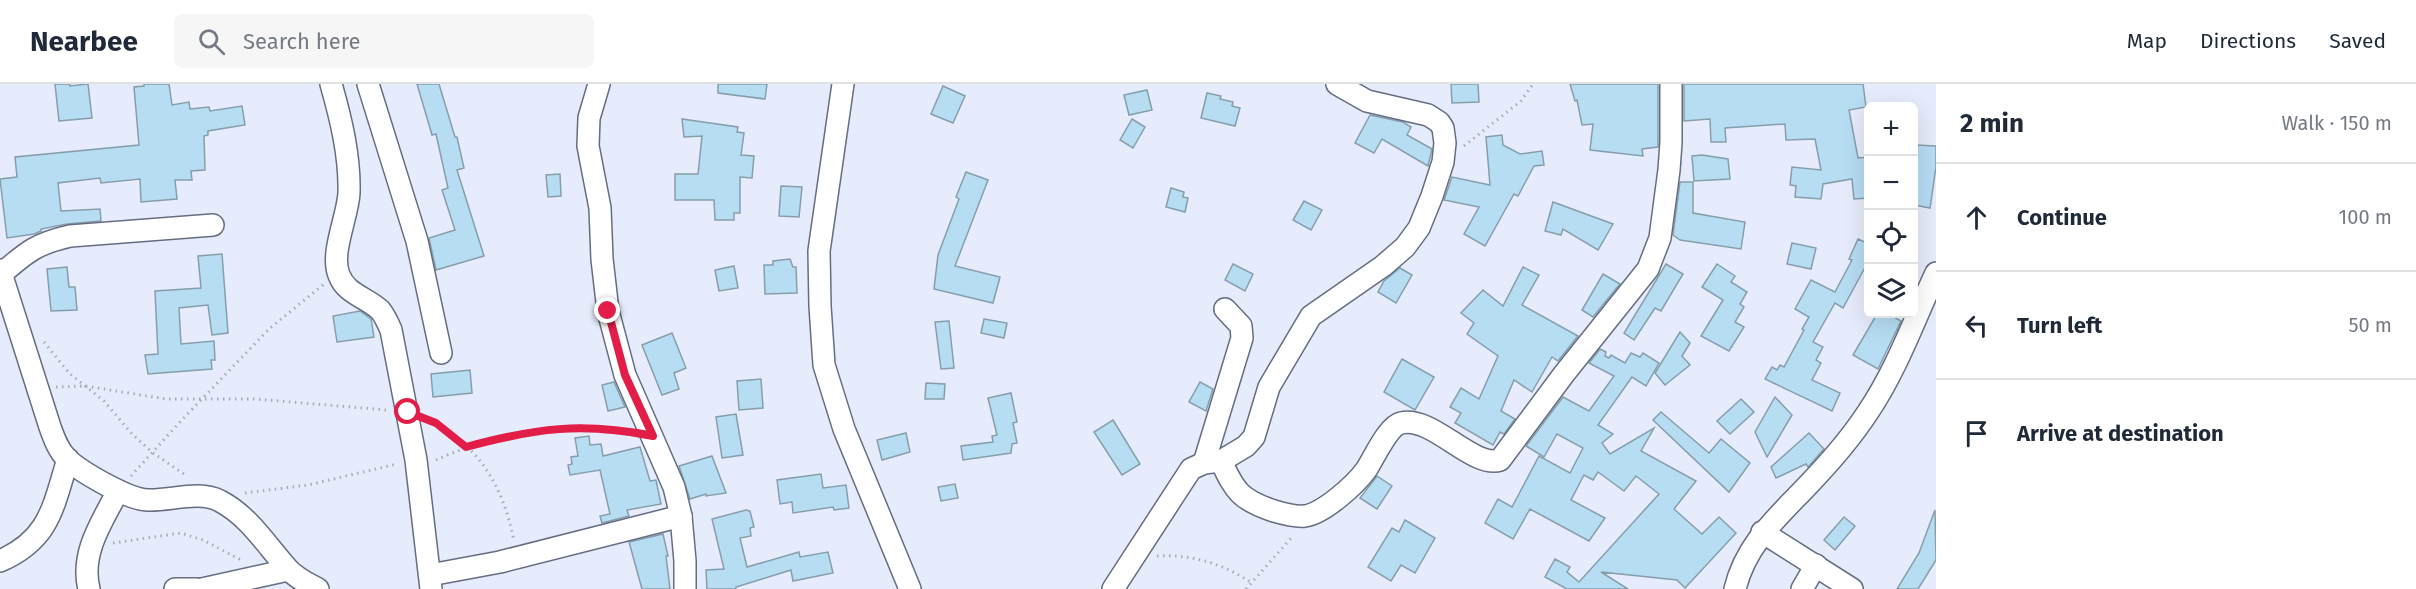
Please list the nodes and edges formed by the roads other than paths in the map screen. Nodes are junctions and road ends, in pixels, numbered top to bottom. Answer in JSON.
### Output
{"nodes":[{"id":1,"x":331,"y":84,"type":"edge"},
{"id":2,"x":368,"y":84,"type":"edge"},
{"id":3,"x":599,"y":84,"type":"edge"},
{"id":4,"x":843,"y":84,"type":"edge"},
{"id":5,"x":1337,"y":84,"type":"edge"},
{"id":6,"x":1671,"y":84,"type":"edge"},
{"id":7,"x":213,"y":225,"type":"dead end"},
{"id":8,"x":0,"y":270,"type":"edge"},
{"id":9,"x":1936,"y":273,"type":"edge"},
{"id":10,"x":0,"y":275,"type":"edge"},
{"id":11,"x":1225,"y":309,"type":"dead end"},
{"id":12,"x":441,"y":353,"type":"dead end"},
{"id":13,"x":68,"y":459,"type":"junction"},
{"id":14,"x":1213,"y":462,"type":"junction"},
{"id":15,"x":118,"y":491,"type":"junction"},
{"id":16,"x":681,"y":516,"type":"junction"},
{"id":17,"x":1762,"y":532,"type":"junction"},
{"id":18,"x":0,"y":561,"type":"edge"},
{"id":19,"x":1816,"y":565,"type":"junction"},
{"id":20,"x":280,"y":572,"type":"junction"},
{"id":21,"x":430,"y":582,"type":"edge"},
{"id":22,"x":246,"y":584,"type":"edge"},
{"id":23,"x":89,"y":589,"type":"edge"},
{"id":24,"x":175,"y":589,"type":"edge"},
{"id":25,"x":197,"y":589,"type":"edge"},
{"id":26,"x":202,"y":589,"type":"edge"},
{"id":27,"x":318,"y":589,"type":"edge"},
{"id":28,"x":685,"y":589,"type":"edge"},
{"id":29,"x":910,"y":589,"type":"edge"},
{"id":30,"x":1113,"y":589,"type":"edge"},
{"id":31,"x":1735,"y":589,"type":"edge"},
{"id":32,"x":1802,"y":589,"type":"edge"},
{"id":33,"x":1852,"y":589,"type":"edge"}],
"edges":[{"from":1,"to":21,"type":"street"},
{"from":2,"to":12,"type":"street"},
{"from":3,"to":16,"type":"street"},
{"from":4,"to":29,"type":"street"},
{"from":5,"to":14,"type":"street"},
{"from":6,"to":14,"type":"street"},
{"from":7,"to":10,"type":"street"},
{"from":8,"to":10,"type":"street"},
{"from":9,"to":17,"type":"street"},
{"from":10,"to":13,"type":"street"},
{"from":11,"to":14,"type":"street"},
{"from":13,"to":15,"type":"street"},
{"from":13,"to":18,"type":"street"},
{"from":14,"to":30,"type":"street"},
{"from":15,"to":20,"type":"street"},
{"from":15,"to":23,"type":"street"},
{"from":16,"to":21,"type":"street"},
{"from":16,"to":28,"type":"street"},
{"from":17,"to":19,"type":"street"},
{"from":17,"to":31,"type":"street"},
{"from":19,"to":32,"type":"street"},
{"from":19,"to":33,"type":"street"},
{"from":20,"to":22,"type":"street"},
{"from":20,"to":27,"type":"street"},
{"from":22,"to":26,"type":"street"},
{"from":24,"to":25,"type":"street"}]}
